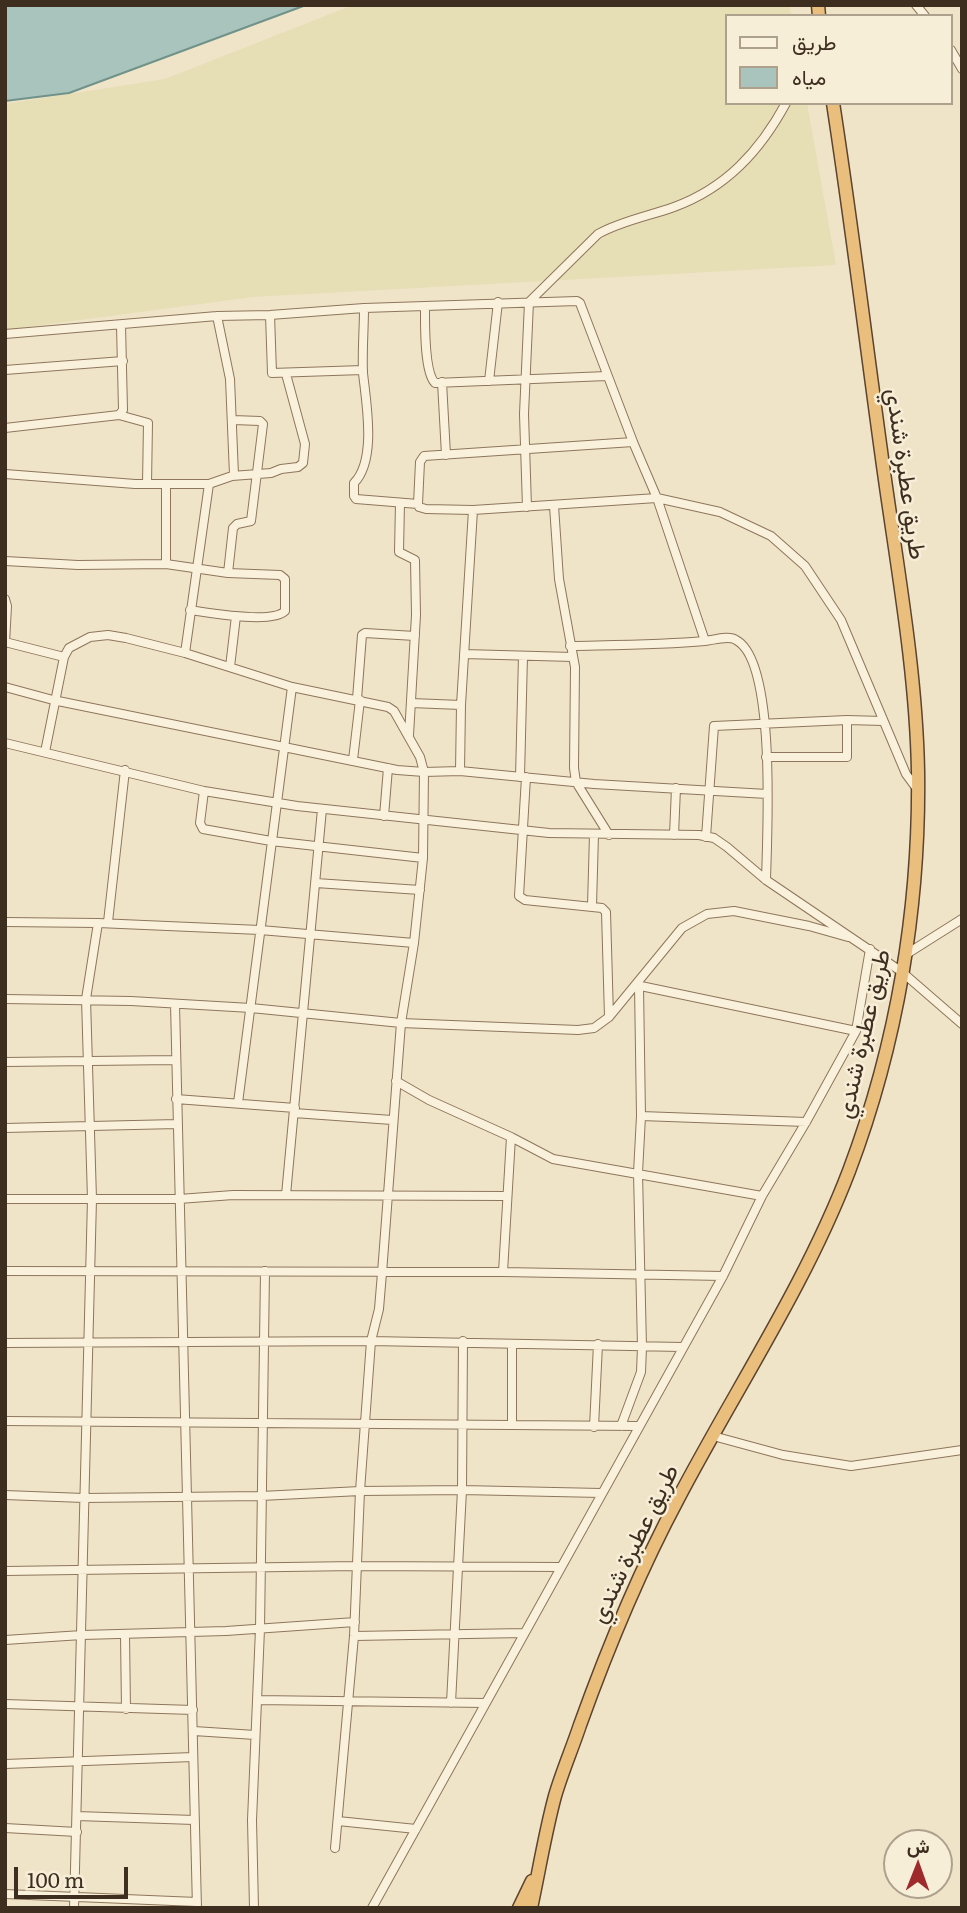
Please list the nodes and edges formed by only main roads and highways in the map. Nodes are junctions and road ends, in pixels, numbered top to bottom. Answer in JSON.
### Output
{"nodes":[{"id":1,"x":833,"y":105,"type":"edge"},
{"id":2,"x":540,"y":1865,"type":"junction"},
{"id":3,"x":519,"y":1908,"type":"edge"},
{"id":4,"x":531,"y":1908,"type":"edge"}],
"edges":[{"from":1,"to":2,"type":"highway","name":"طريق عطبرة شندي"},
{"from":2,"to":3,"type":"highway"},
{"from":2,"to":4,"type":"highway","name":"طريق عطبرة شندي"}]}
